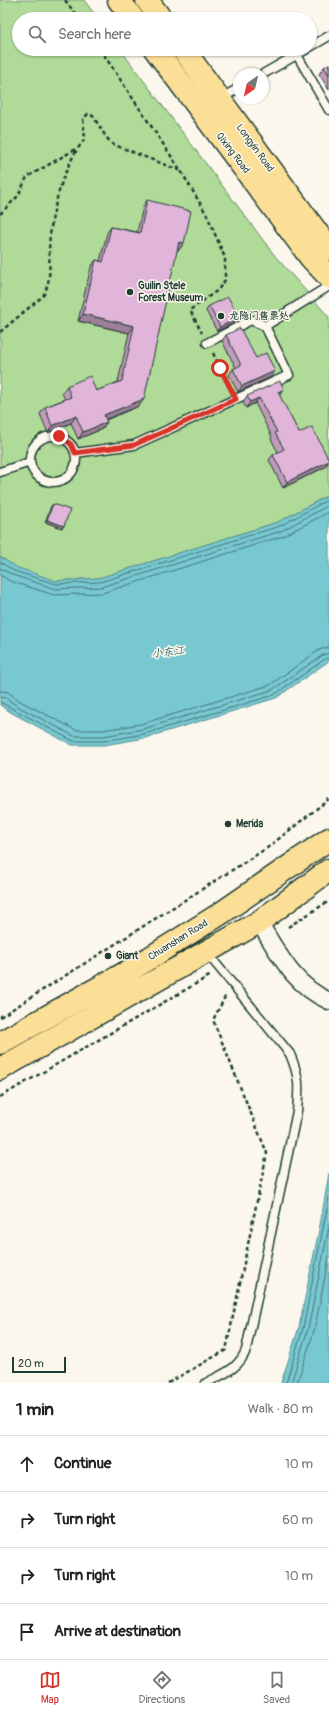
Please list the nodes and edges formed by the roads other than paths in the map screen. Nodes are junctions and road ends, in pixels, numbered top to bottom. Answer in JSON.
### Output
{"nodes":[{"id":1,"x":119,"y":0,"type":"edge"},
{"id":2,"x":147,"y":0,"type":"edge"},
{"id":3,"x":128,"y":12,"type":"edge"},
{"id":4,"x":156,"y":12,"type":"edge"},
{"id":5,"x":329,"y":36,"type":"edge"},
{"id":6,"x":317,"y":43,"type":"edge"},
{"id":7,"x":162,"y":56,"type":"edge"},
{"id":8,"x":186,"y":56,"type":"edge"},
{"id":9,"x":295,"y":56,"type":"edge"},
{"id":10,"x":298,"y":56,"type":"edge"},
{"id":11,"x":269,"y":71,"type":"edge"},
{"id":12,"x":233,"y":92,"type":"edge"},
{"id":13,"x":210,"y":105,"type":"junction"},
{"id":14,"x":329,"y":110,"type":"edge"},
{"id":15,"x":320,"y":253,"type":"edge"},
{"id":16,"x":329,"y":276,"type":"edge"},
{"id":17,"x":329,"y":286,"type":"edge"},
{"id":18,"x":266,"y":326,"type":"junction"},
{"id":19,"x":207,"y":343,"type":"road end"},
{"id":20,"x":75,"y":453,"type":"junction"},
{"id":21,"x":30,"y":462,"type":"junction"},
{"id":22,"x":0,"y":472,"type":"edge"},
{"id":23,"x":329,"y":839,"type":"edge"},
{"id":24,"x":329,"y":870,"type":"edge"},
{"id":25,"x":265,"y":930,"type":"junction"},
{"id":26,"x":206,"y":952,"type":"junction"},
{"id":27,"x":324,"y":999,"type":"edge"},
{"id":28,"x":0,"y":1043,"type":"edge"},
{"id":29,"x":0,"y":1069,"type":"edge"},
{"id":30,"x":206,"y":1383,"type":"edge"}],
"edges":[{"from":1,"to":3,"type":"main road"},
{"from":2,"to":4,"type":"main road"},
{"from":5,"to":6,"type":"lane"},
{"from":7,"to":13,"type":"main road"},
{"from":8,"to":13,"type":"main road"},
{"from":9,"to":11,"type":"lane"},
{"from":10,"to":14,"type":"lane"},
{"from":12,"to":13,"type":"lane"},
{"from":13,"to":15,"type":"main road"},
{"from":15,"to":16,"type":"main road"},
{"from":17,"to":18,"type":"lane"},
{"from":18,"to":19,"type":"lane"},
{"from":18,"to":20,"type":"lane"},
{"from":20,"to":21,"type":"lane"},
{"from":20,"to":21,"type":"lane"},
{"from":21,"to":22,"type":"lane"},
{"from":23,"to":28,"type":"main road","name":"Chuanshan Road"},
{"from":24,"to":25,"type":"main road"},
{"from":25,"to":26,"type":"main road"},
{"from":25,"to":27,"type":"street"},
{"from":26,"to":29,"type":"main road"},
{"from":26,"to":30,"type":"lane"}]}
